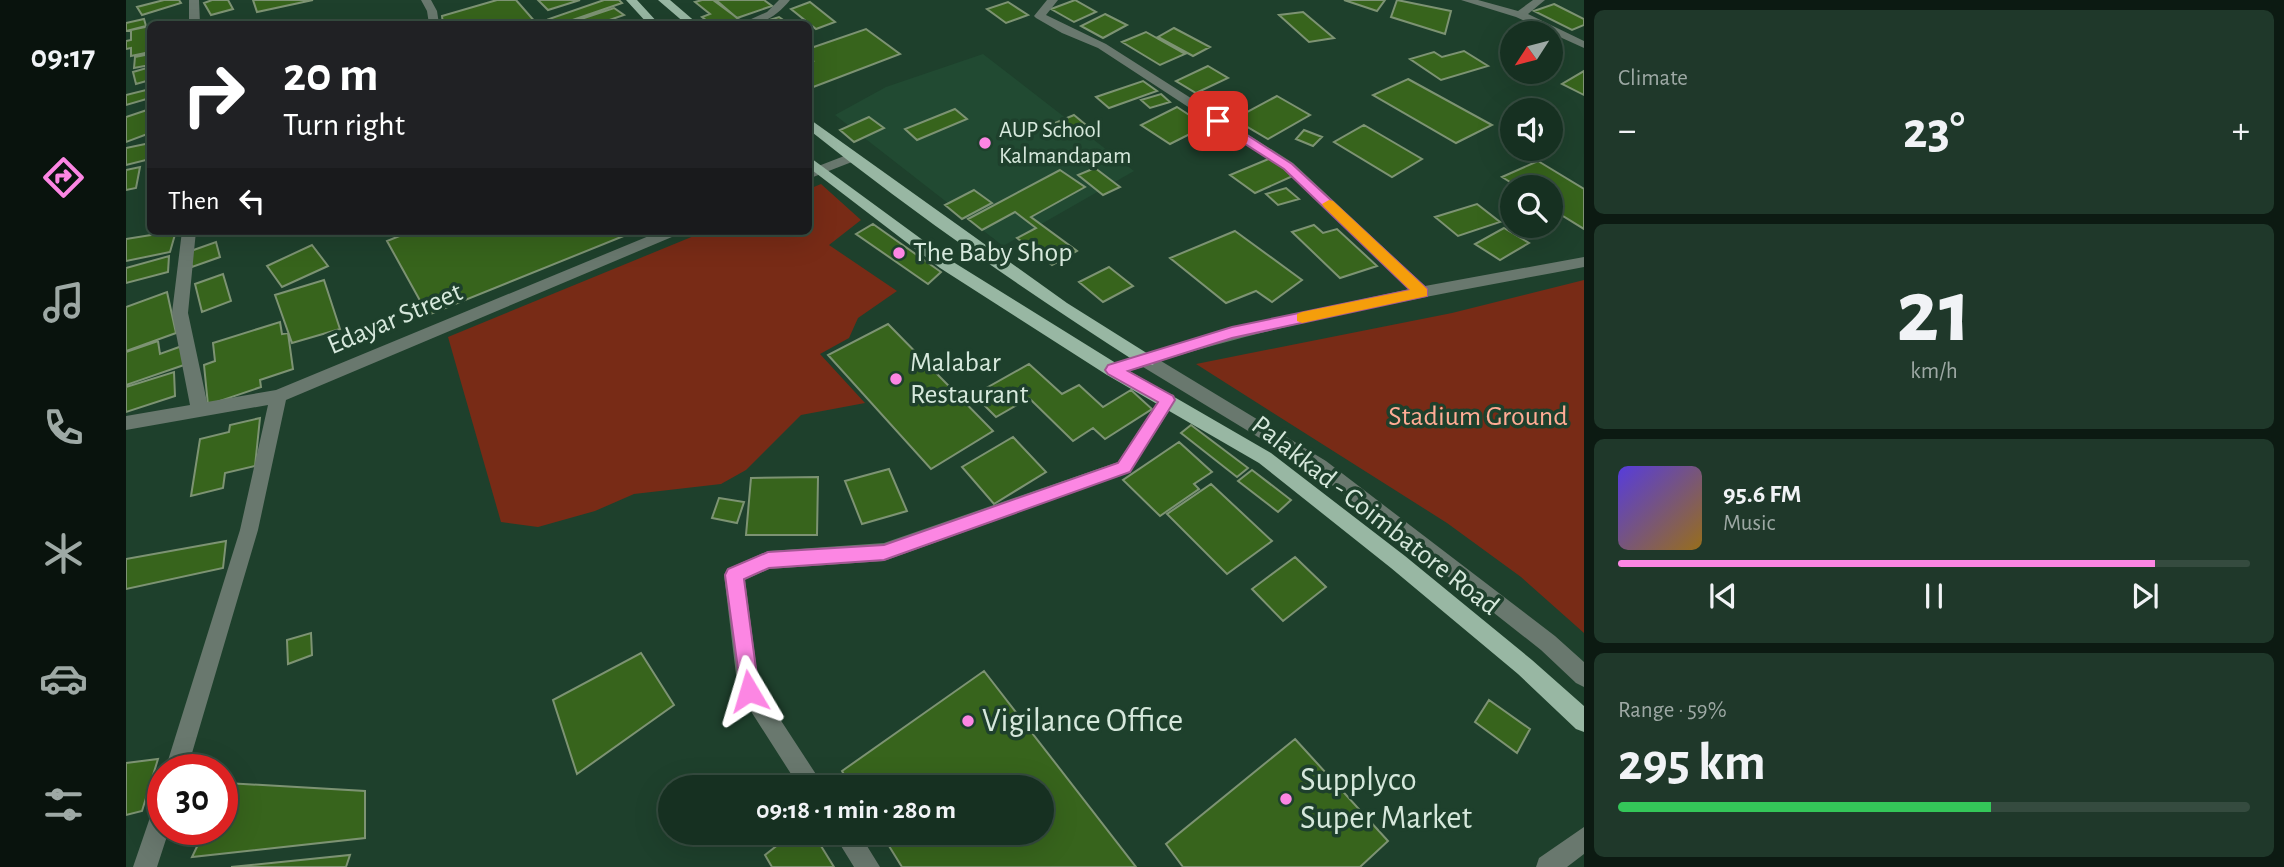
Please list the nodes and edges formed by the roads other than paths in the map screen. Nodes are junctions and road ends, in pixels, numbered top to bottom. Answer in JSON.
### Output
{"nodes":[{"id":1,"x":194,"y":0,"type":"edge"},
{"id":2,"x":426,"y":0,"type":"edge"},
{"id":3,"x":631,"y":0,"type":"edge"},
{"id":4,"x":663,"y":0,"type":"edge"},
{"id":5,"x":785,"y":0,"type":"edge"},
{"id":6,"x":1053,"y":0,"type":"edge"},
{"id":7,"x":1466,"y":0,"type":"edge"},
{"id":8,"x":1541,"y":0,"type":"edge"},
{"id":9,"x":1520,"y":15,"type":"junction"},
{"id":10,"x":195,"y":21,"type":"edge"},
{"id":11,"x":434,"y":21,"type":"edge"},
{"id":12,"x":651,"y":21,"type":"edge"},
{"id":13,"x":688,"y":21,"type":"edge"},
{"id":14,"x":754,"y":21,"type":"edge"},
{"id":15,"x":1584,"y":45,"type":"edge"},
{"id":16,"x":812,"y":125,"type":"edge"},
{"id":17,"x":852,"y":157,"type":"junction"},
{"id":18,"x":812,"y":169,"type":"edge"},
{"id":19,"x":189,"y":235,"type":"edge"},
{"id":20,"x":664,"y":235,"type":"edge"},
{"id":21,"x":1584,"y":262,"type":"edge"},
{"id":22,"x":1422,"y":292,"type":"junction"},
{"id":23,"x":1147,"y":361,"type":"junction"},
{"id":24,"x":1113,"y":370,"type":"junction"},
{"id":25,"x":278,"y":396,"type":"junction"},
{"id":26,"x":1168,"y":400,"type":"junction"},
{"id":27,"x":200,"y":410,"type":"junction"},
{"id":28,"x":126,"y":423,"type":"edge"},
{"id":29,"x":1584,"y":676,"type":"edge"},
{"id":30,"x":1584,"y":720,"type":"edge"},
{"id":31,"x":181,"y":754,"type":"edge"},
{"id":32,"x":805,"y":775,"type":"edge"},
{"id":33,"x":1584,"y":839,"type":"edge"},
{"id":34,"x":152,"y":845,"type":"edge"},
{"id":35,"x":853,"y":845,"type":"edge"},
{"id":36,"x":145,"y":867,"type":"edge"},
{"id":37,"x":868,"y":867,"type":"edge"},
{"id":38,"x":1548,"y":867,"type":"edge"}],
"edges":[{"from":1,"to":10,"type":"street"},
{"from":2,"to":11,"type":"street"},
{"from":3,"to":12,"type":"main road"},
{"from":4,"to":13,"type":"main road"},
{"from":5,"to":14,"type":"street"},
{"from":6,"to":22,"type":"street"},
{"from":7,"to":9,"type":"street"},
{"from":8,"to":9,"type":"street"},
{"from":9,"to":15,"type":"street"},
{"from":16,"to":17,"type":"main road"},
{"from":17,"to":18,"type":"street"},
{"from":17,"to":23,"type":"main road"},
{"from":18,"to":24,"type":"main road","name":"Palakkad - Coimbatore Road"},
{"from":19,"to":27,"type":"street"},
{"from":20,"to":25,"type":"street","name":"Edayar Street"},
{"from":21,"to":22,"type":"street"},
{"from":22,"to":23,"type":"street"},
{"from":23,"to":24,"type":"street"},
{"from":23,"to":29,"type":"street"},
{"from":24,"to":26,"type":"main road","name":"Palakkad - Coimbatore Road"},
{"from":25,"to":27,"type":"street","name":"Edayar Street"},
{"from":25,"to":31,"type":"street"},
{"from":26,"to":30,"type":"main road","name":"Palakkad - Coimbatore Road"},
{"from":26,"to":32,"type":"street"},
{"from":27,"to":28,"type":"street","name":"Edayar Street"},
{"from":33,"to":38,"type":"street"},
{"from":34,"to":36,"type":"street"},
{"from":35,"to":37,"type":"street"}]}
